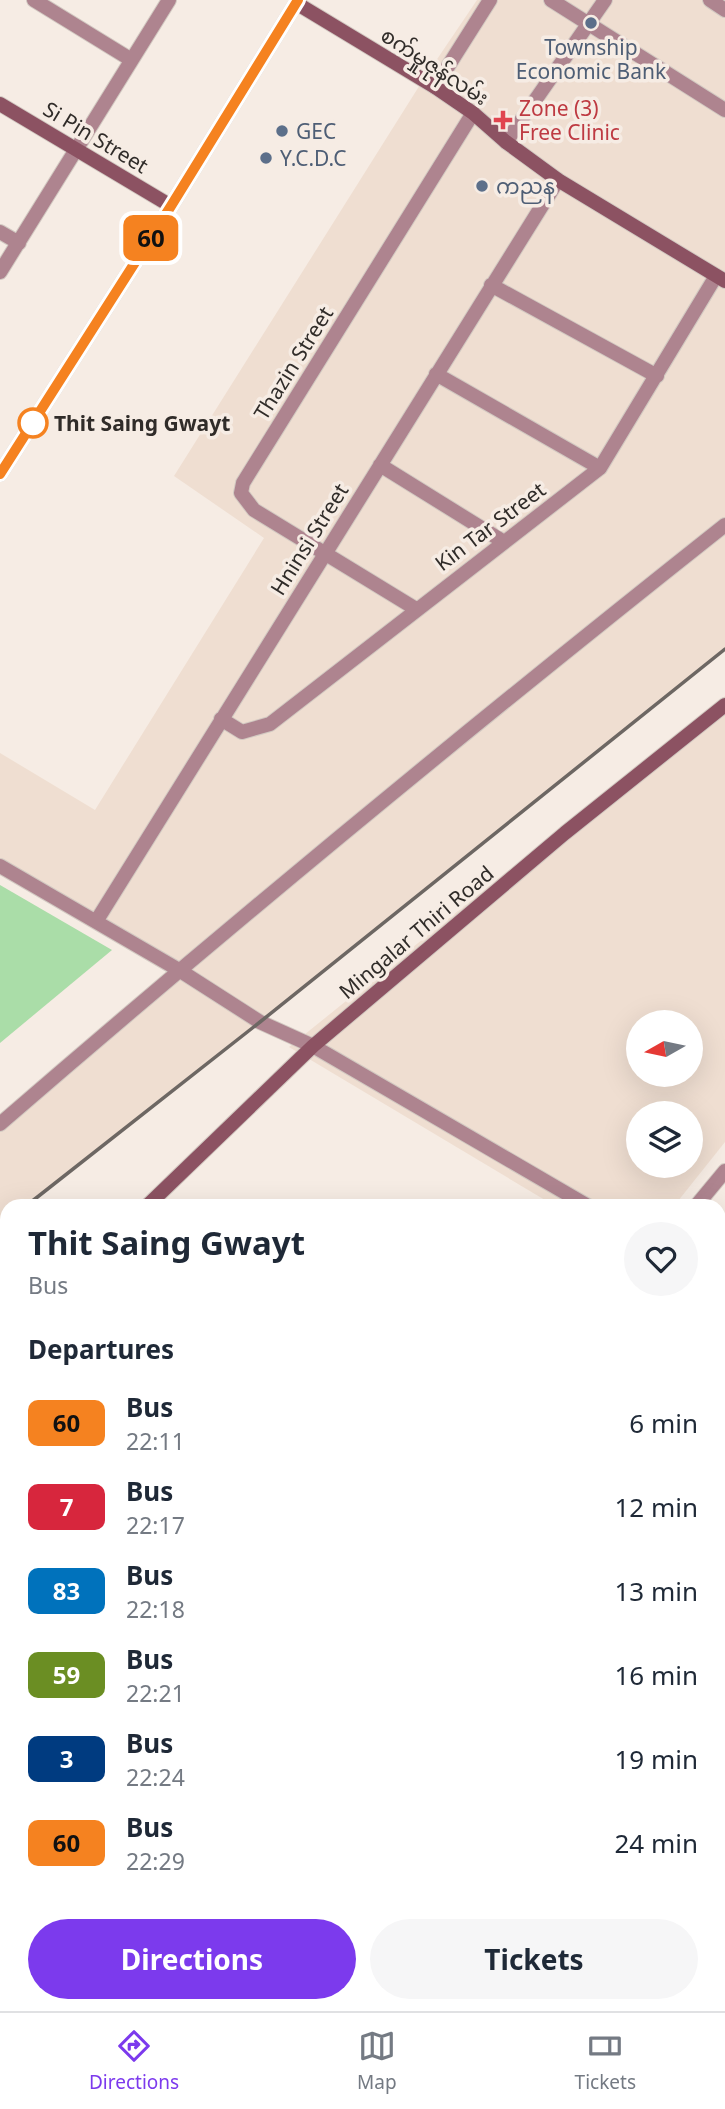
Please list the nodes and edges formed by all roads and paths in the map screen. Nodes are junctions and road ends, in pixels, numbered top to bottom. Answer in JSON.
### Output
{"nodes":[{"id":1,"x":34,"y":0,"type":"edge"},
{"id":2,"x":169,"y":0,"type":"edge"},
{"id":3,"x":490,"y":0,"type":"edge"},
{"id":4,"x":551,"y":0,"type":"edge"},
{"id":5,"x":605,"y":0,"type":"edge"},
{"id":6,"x":710,"y":0,"type":"edge"},
{"id":7,"x":297,"y":1,"type":"edge"},
{"id":8,"x":53,"y":5,"type":"edge"},
{"id":9,"x":725,"y":10,"type":"edge"},
{"id":10,"x":590,"y":23,"type":"junction"},
{"id":11,"x":130,"y":59,"type":"junction"},
{"id":12,"x":435,"y":87,"type":"junction"},
{"id":13,"x":0,"y":104,"type":"edge"},
{"id":14,"x":725,"y":110,"type":"edge"},
{"id":15,"x":473,"y":113,"type":"junction"},
{"id":16,"x":506,"y":142,"type":"junction"},
{"id":17,"x":77,"y":150,"type":"junction"},
{"id":18,"x":558,"y":180,"type":"junction"},
{"id":19,"x":171,"y":206,"type":"junction"},
{"id":20,"x":0,"y":232,"type":"edge"},
{"id":21,"x":19,"y":243,"type":"junction"},
{"id":22,"x":0,"y":272,"type":"edge"},
{"id":23,"x":721,"y":279,"type":"edge"},
{"id":24,"x":491,"y":285,"type":"junction"},
{"id":25,"x":436,"y":374,"type":"junction"},
{"id":26,"x":657,"y":376,"type":"junction"},
{"id":27,"x":380,"y":465,"type":"junction"},
{"id":28,"x":2,"y":467,"type":"edge"},
{"id":29,"x":600,"y":468,"type":"junction"},
{"id":30,"x":725,"y":525,"type":"edge"},
{"id":31,"x":504,"y":542,"type":"junction"},
{"id":32,"x":325,"y":553,"type":"junction"},
{"id":33,"x":416,"y":609,"type":"junction"},
{"id":34,"x":725,"y":705,"type":"edge"},
{"id":35,"x":221,"y":719,"type":"junction"},
{"id":36,"x":0,"y":866,"type":"edge"},
{"id":37,"x":97,"y":920,"type":"junction"},
{"id":38,"x":179,"y":970,"type":"junction"},
{"id":39,"x":313,"y":1046,"type":"junction"},
{"id":40,"x":0,"y":1124,"type":"edge"},
{"id":41,"x":725,"y":1171,"type":"edge"},
{"id":42,"x":154,"y":1199,"type":"edge"},
{"id":43,"x":576,"y":1199,"type":"edge"},
{"id":44,"x":702,"y":1199,"type":"edge"}],
"edges":[{"from":1,"to":8,"type":"street"},
{"from":2,"to":11,"type":"street"},
{"from":3,"to":12,"type":"street"},
{"from":4,"to":10,"type":"street"},
{"from":5,"to":10,"type":"street"},
{"from":6,"to":9,"type":"street"},
{"from":7,"to":12,"type":"street","name":"စက်မှုဇုန်လမ်း"},
{"from":7,"to":19,"type":"street"},
{"from":8,"to":11,"type":"street"},
{"from":10,"to":14,"type":"street"},
{"from":10,"to":16,"type":"street"},
{"from":11,"to":17,"type":"street"},
{"from":12,"to":15,"type":"street","name":"စက်မှုဇုန်လမ်း"},
{"from":13,"to":17,"type":"street","name":"Si Pin Street"},
{"from":15,"to":16,"type":"street","name":"စက်မှုဇုန်လမ်း"},
{"from":15,"to":32,"type":"street","name":"Thazin Street"},
{"from":16,"to":18,"type":"street","name":"စက်မှုဇုန်လမ်း"},
{"from":17,"to":19,"type":"street","name":"Si Pin Street"},
{"from":17,"to":21,"type":"street"},
{"from":18,"to":23,"type":"street","name":"စက်မှုဇုန်လမ်း"},
{"from":18,"to":24,"type":"street","name":"Hninsi Street"},
{"from":19,"to":28,"type":"street"},
{"from":20,"to":21,"type":"street"},
{"from":21,"to":22,"type":"street"},
{"from":23,"to":26,"type":"street","name":"Kin Tar Street"},
{"from":24,"to":25,"type":"street","name":"Hninsi Street"},
{"from":24,"to":26,"type":"street"},
{"from":25,"to":27,"type":"street","name":"Hninsi Street"},
{"from":25,"to":29,"type":"street"},
{"from":26,"to":29,"type":"street","name":"Kin Tar Street"},
{"from":27,"to":31,"type":"street"},
{"from":27,"to":32,"type":"street","name":"Hninsi Street"},
{"from":29,"to":31,"type":"street","name":"Kin Tar Street"},
{"from":30,"to":38,"type":"street"},
{"from":31,"to":33,"type":"street","name":"Kin Tar Street"},
{"from":32,"to":33,"type":"street","name":"Thazin Street"},
{"from":32,"to":35,"type":"street","name":"Hninsi Street"},
{"from":33,"to":35,"type":"street","name":"Kin Tar Street"},
{"from":34,"to":39,"type":"street","name":"Mingalar Thiri Road"},
{"from":35,"to":37,"type":"street","name":"Hninsi Street"},
{"from":36,"to":37,"type":"street"},
{"from":37,"to":38,"type":"street"},
{"from":38,"to":39,"type":"street"},
{"from":38,"to":40,"type":"street"},
{"from":39,"to":42,"type":"street","name":"Mingalar Thiri Road"},
{"from":39,"to":43,"type":"street"},
{"from":41,"to":44,"type":"street"}]}
